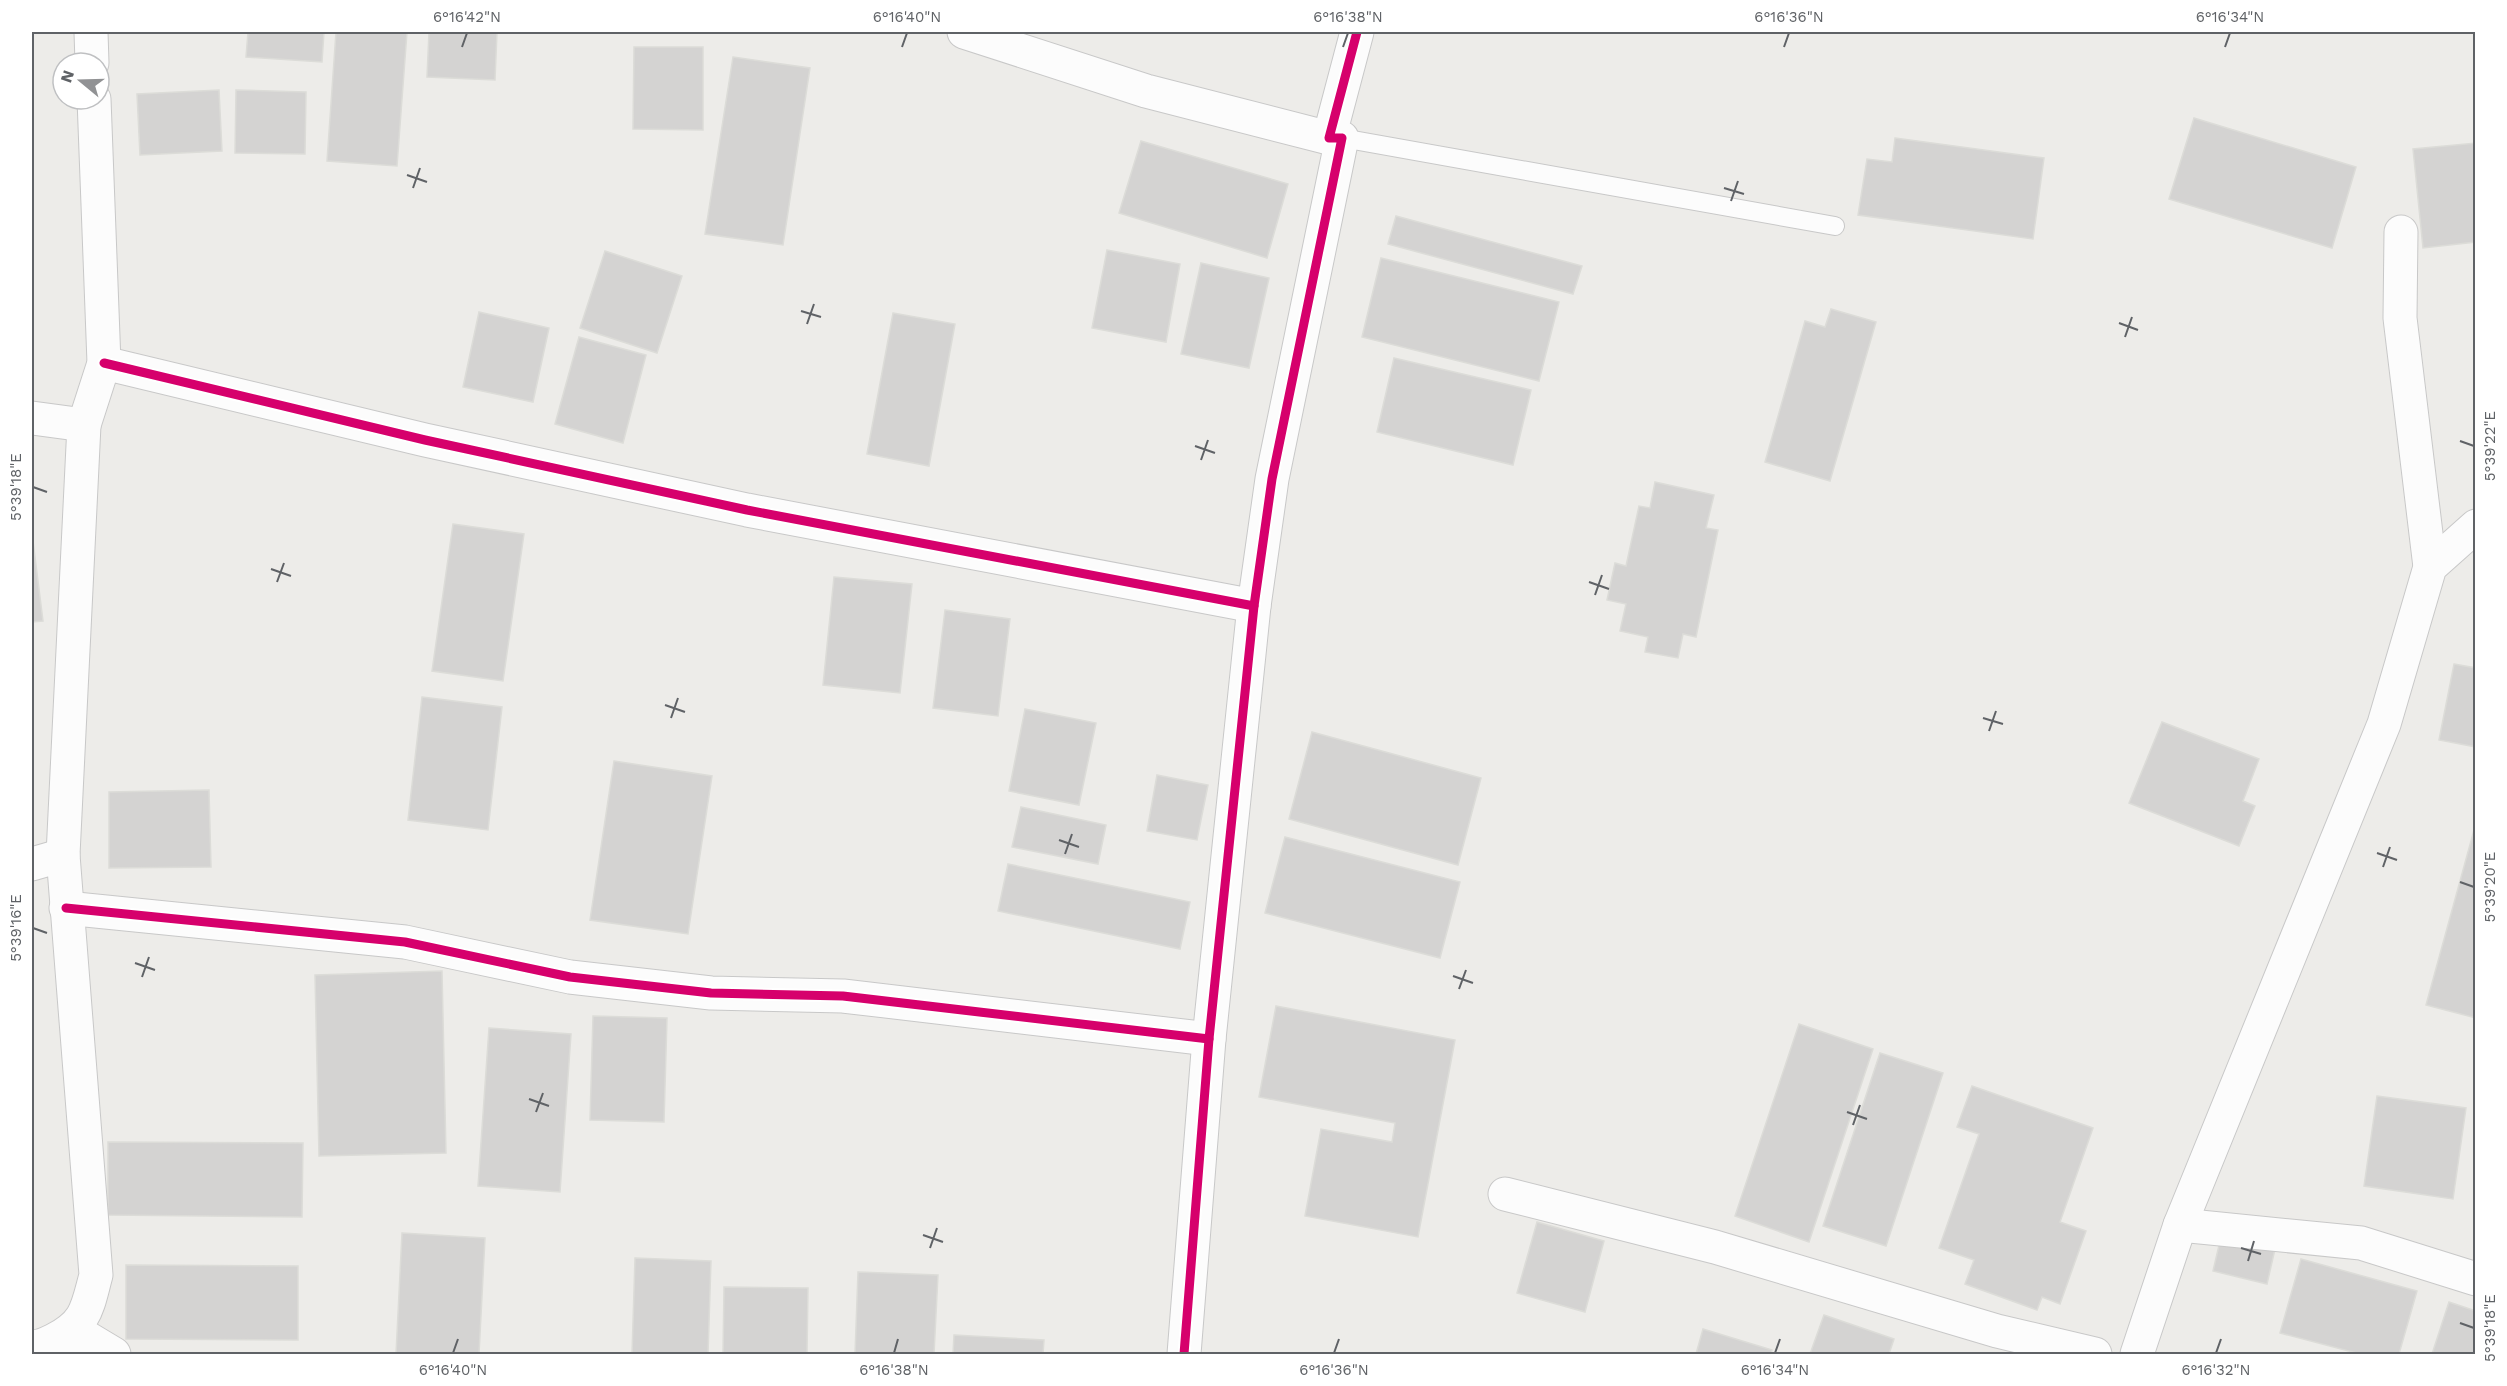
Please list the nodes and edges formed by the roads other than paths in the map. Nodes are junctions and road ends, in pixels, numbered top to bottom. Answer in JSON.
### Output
{"nodes":[{"id":1,"x":91,"y":32,"type":"edge"},
{"id":2,"x":964,"y":32,"type":"edge"},
{"id":3,"x":1357,"y":32,"type":"edge"},
{"id":4,"x":92,"y":51,"type":"edge"},
{"id":5,"x":94,"y":111,"type":"edge"},
{"id":6,"x":1336,"y":138,"type":"junction"},
{"id":7,"x":1835,"y":226,"type":"dead end"},
{"id":8,"x":2401,"y":232,"type":"dead end"},
{"id":9,"x":104,"y":363,"type":"junction"},
{"id":10,"x":32,"y":418,"type":"edge"},
{"id":11,"x":84,"y":425,"type":"junction"},
{"id":12,"x":2475,"y":526,"type":"edge"},
{"id":13,"x":2430,"y":567,"type":"junction"},
{"id":14,"x":1254,"y":606,"type":"junction"},
{"id":15,"x":63,"y":855,"type":"junction"},
{"id":16,"x":32,"y":864,"type":"edge"},
{"id":17,"x":66,"y":908,"type":"junction"},
{"id":18,"x":1209,"y":1039,"type":"junction"},
{"id":19,"x":1505,"y":1194,"type":"dead end"},
{"id":20,"x":2180,"y":1225,"type":"junction"},
{"id":21,"x":2475,"y":1279,"type":"edge"},
{"id":22,"x":73,"y":1342,"type":"edge"},
{"id":23,"x":32,"y":1347,"type":"edge"},
{"id":24,"x":114,"y":1354,"type":"edge"},
{"id":25,"x":1184,"y":1354,"type":"edge"},
{"id":26,"x":2095,"y":1354,"type":"edge"},
{"id":27,"x":2137,"y":1354,"type":"edge"}],
"edges":[{"from":1,"to":4,"type":"street"},
{"from":2,"to":6,"type":"street"},
{"from":3,"to":6,"type":"street"},
{"from":5,"to":9,"type":"street"},
{"from":6,"to":7,"type":"lane"},
{"from":6,"to":14,"type":"street"},
{"from":8,"to":13,"type":"street"},
{"from":9,"to":11,"type":"street"},
{"from":9,"to":14,"type":"street"},
{"from":10,"to":11,"type":"street"},
{"from":11,"to":15,"type":"street"},
{"from":12,"to":13,"type":"street"},
{"from":13,"to":20,"type":"street"},
{"from":14,"to":18,"type":"street"},
{"from":15,"to":16,"type":"street"},
{"from":15,"to":17,"type":"street"},
{"from":17,"to":18,"type":"street"},
{"from":17,"to":22,"type":"street"},
{"from":18,"to":25,"type":"street"},
{"from":19,"to":26,"type":"street"},
{"from":20,"to":21,"type":"street"},
{"from":20,"to":27,"type":"street"},
{"from":22,"to":23,"type":"street"},
{"from":22,"to":24,"type":"street"}]}
